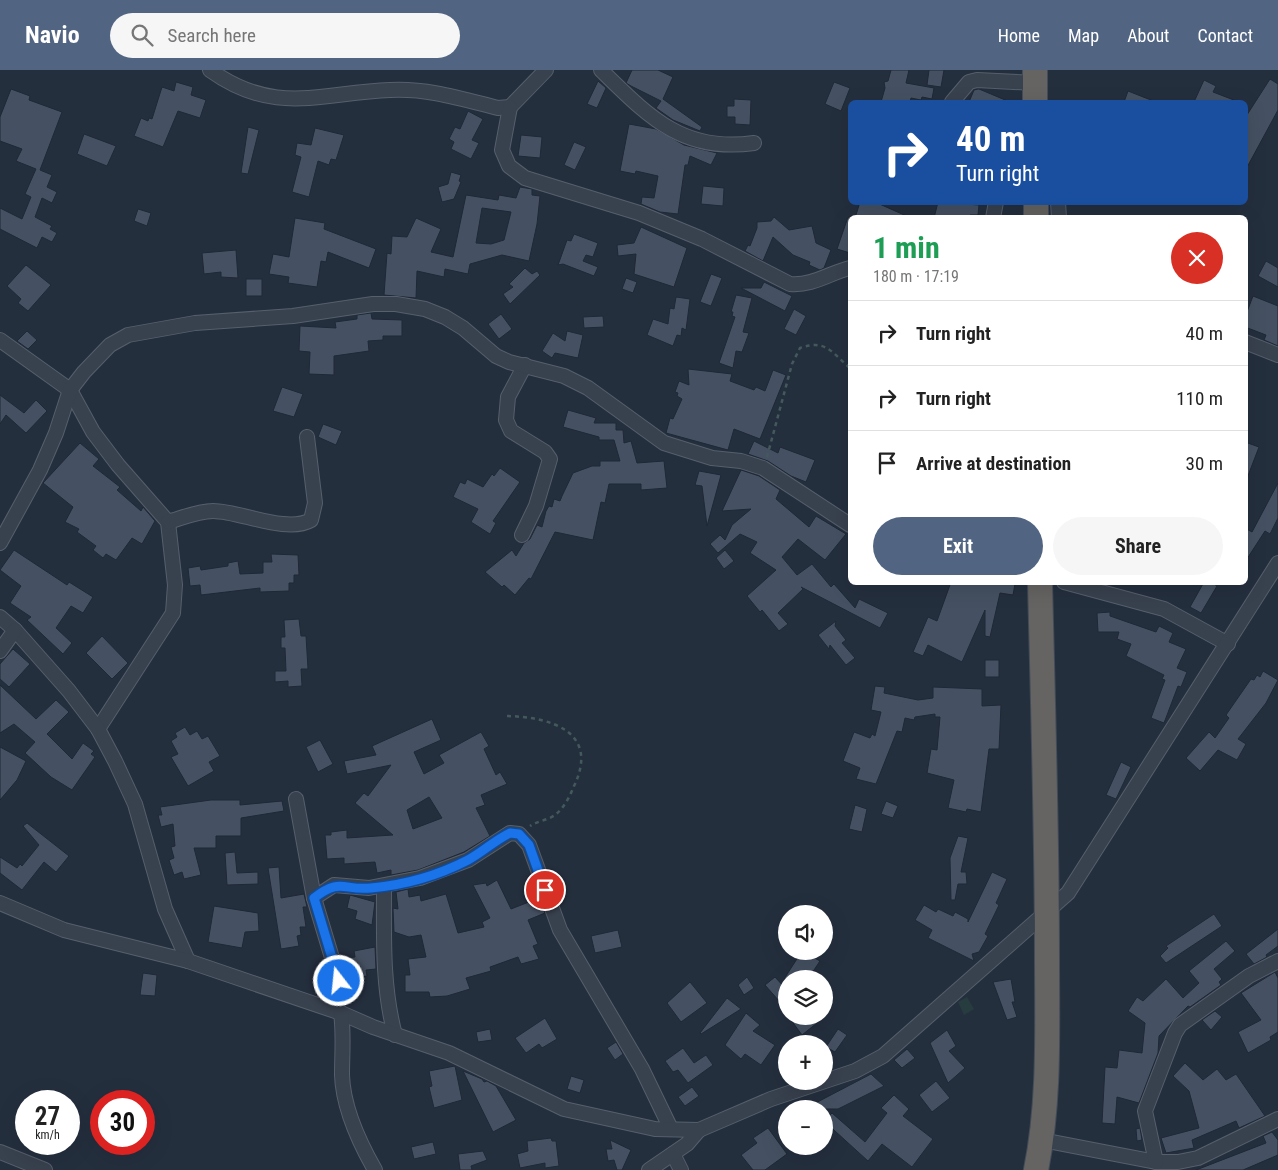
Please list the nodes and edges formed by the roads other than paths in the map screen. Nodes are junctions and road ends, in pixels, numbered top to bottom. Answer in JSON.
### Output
{"nodes":[{"id":1,"x":210,"y":70,"type":"edge"},
{"id":2,"x":546,"y":70,"type":"edge"},
{"id":3,"x":601,"y":70,"type":"edge"},
{"id":4,"x":1035,"y":85,"type":"edge"},
{"id":5,"x":954,"y":100,"type":"edge"},
{"id":6,"x":510,"y":107,"type":"junction"},
{"id":7,"x":754,"y":143,"type":"dead end"},
{"id":8,"x":848,"y":268,"type":"edge"},
{"id":9,"x":0,"y":340,"type":"edge"},
{"id":10,"x":1248,"y":343,"type":"edge"},
{"id":11,"x":1278,"y":355,"type":"edge"},
{"id":12,"x":525,"y":365,"type":"junction"},
{"id":13,"x":70,"y":390,"type":"junction"},
{"id":14,"x":307,"y":437,"type":"dead end"},
{"id":15,"x":168,"y":522,"type":"junction"},
{"id":16,"x":848,"y":524,"type":"edge"},
{"id":17,"x":522,"y":535,"type":"dead end"},
{"id":18,"x":0,"y":543,"type":"edge"},
{"id":19,"x":1278,"y":563,"type":"edge"},
{"id":20,"x":1040,"y":585,"type":"edge"},
{"id":21,"x":1075,"y":585,"type":"edge"},
{"id":22,"x":0,"y":616,"type":"edge"},
{"id":23,"x":15,"y":630,"type":"junction"},
{"id":24,"x":1228,"y":644,"type":"junction"},
{"id":25,"x":0,"y":650,"type":"edge"},
{"id":26,"x":98,"y":729,"type":"junction"},
{"id":27,"x":296,"y":799,"type":"dead end"},
{"id":28,"x":384,"y":886,"type":"junction"},
{"id":29,"x":314,"y":898,"type":"junction"},
{"id":30,"x":0,"y":903,"type":"edge"},
{"id":31,"x":1047,"y":911,"type":"junction"},
{"id":32,"x":188,"y":961,"type":"junction"},
{"id":33,"x":1278,"y":961,"type":"edge"},
{"id":34,"x":339,"y":1012,"type":"junction"},
{"id":35,"x":395,"y":1035,"type":"junction"},
{"id":36,"x":1278,"y":1119,"type":"edge"},
{"id":37,"x":671,"y":1129,"type":"junction"},
{"id":38,"x":699,"y":1130,"type":"junction"},
{"id":39,"x":1042,"y":1140,"type":"junction"},
{"id":40,"x":0,"y":1152,"type":"edge"},
{"id":41,"x":673,"y":1154,"type":"junction"},
{"id":42,"x":1156,"y":1162,"type":"junction"},
{"id":43,"x":46,"y":1170,"type":"edge"},
{"id":44,"x":375,"y":1170,"type":"edge"},
{"id":45,"x":649,"y":1170,"type":"edge"},
{"id":46,"x":680,"y":1170,"type":"edge"},
{"id":47,"x":1036,"y":1170,"type":"edge"}],
"edges":[{"from":1,"to":6,"type":"street"},
{"from":2,"to":6,"type":"street"},
{"from":3,"to":7,"type":"street"},
{"from":4,"to":5,"type":"street"},
{"from":6,"to":8,"type":"street"},
{"from":9,"to":13,"type":"street"},
{"from":10,"to":11,"type":"street"},
{"from":12,"to":13,"type":"street"},
{"from":12,"to":16,"type":"street"},
{"from":12,"to":17,"type":"street"},
{"from":13,"to":15,"type":"street"},
{"from":13,"to":18,"type":"street"},
{"from":14,"to":15,"type":"street"},
{"from":15,"to":26,"type":"street"},
{"from":19,"to":24,"type":"street"},
{"from":20,"to":31,"type":"highway"},
{"from":21,"to":24,"type":"street"},
{"from":22,"to":23,"type":"street"},
{"from":23,"to":25,"type":"street"},
{"from":23,"to":26,"type":"street"},
{"from":24,"to":31,"type":"street"},
{"from":26,"to":32,"type":"street"},
{"from":27,"to":29,"type":"street"},
{"from":28,"to":29,"type":"street"},
{"from":28,"to":35,"type":"street"},
{"from":28,"to":37,"type":"street"},
{"from":29,"to":34,"type":"street"},
{"from":30,"to":32,"type":"street"},
{"from":31,"to":38,"type":"street"},
{"from":31,"to":39,"type":"highway"},
{"from":32,"to":34,"type":"street"},
{"from":33,"to":42,"type":"street"},
{"from":34,"to":35,"type":"street"},
{"from":34,"to":44,"type":"street"},
{"from":35,"to":37,"type":"street"},
{"from":36,"to":42,"type":"street"},
{"from":37,"to":38,"type":"street"},
{"from":38,"to":41,"type":"street"},
{"from":39,"to":42,"type":"street"},
{"from":39,"to":47,"type":"highway"},
{"from":40,"to":43,"type":"street"},
{"from":41,"to":45,"type":"street"},
{"from":41,"to":46,"type":"street"}]}
